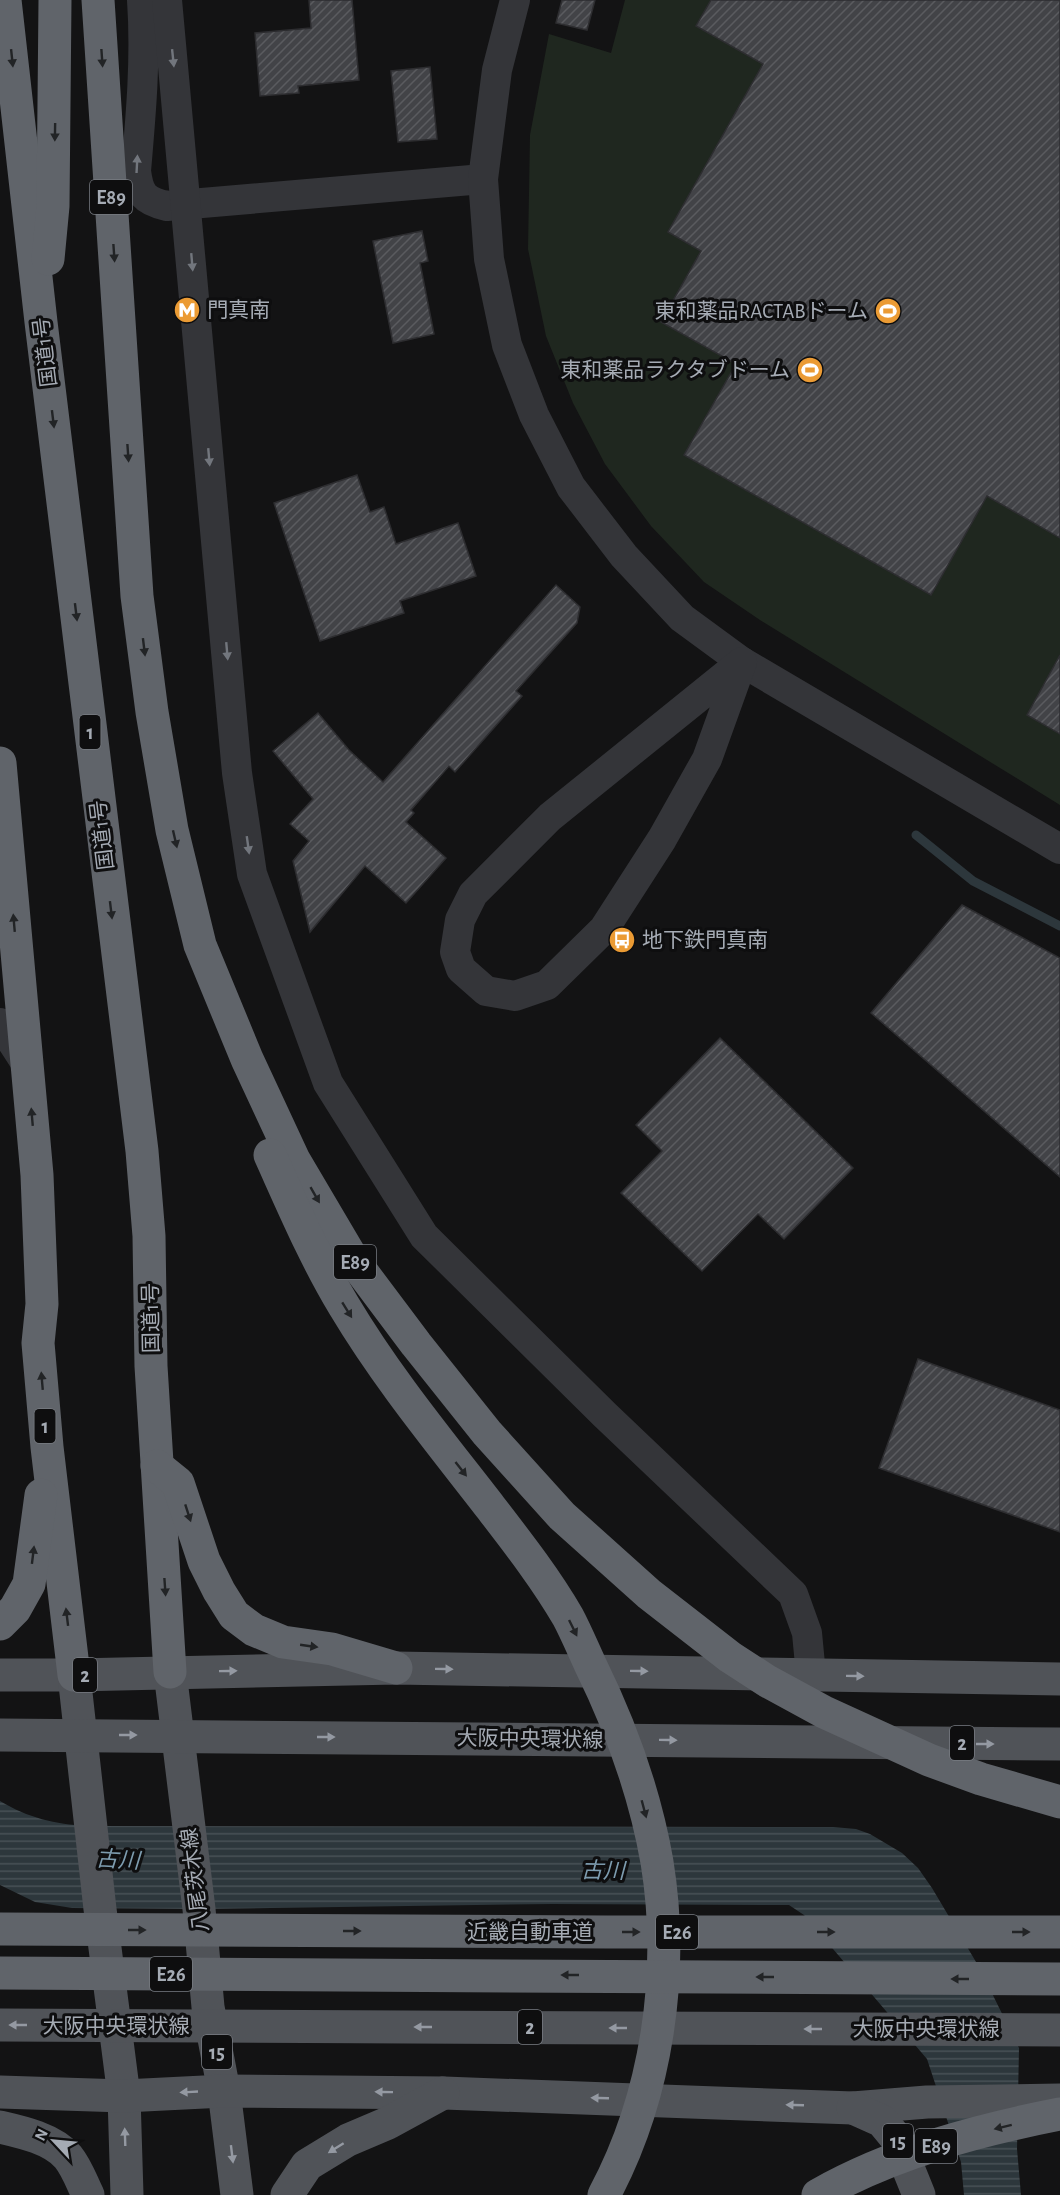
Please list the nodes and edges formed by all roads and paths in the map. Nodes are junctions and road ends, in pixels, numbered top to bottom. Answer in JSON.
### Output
{"nodes":[{"id":1,"x":5,"y":0,"type":"edge"},
{"id":2,"x":55,"y":0,"type":"edge"},
{"id":3,"x":98,"y":0,"type":"edge"},
{"id":4,"x":142,"y":0,"type":"edge"},
{"id":5,"x":167,"y":0,"type":"edge"},
{"id":6,"x":515,"y":0,"type":"edge"},
{"id":7,"x":483,"y":179,"type":"junction"},
{"id":8,"x":187,"y":204,"type":"junction"},
{"id":9,"x":41,"y":322,"type":"junction"},
{"id":10,"x":742,"y":662,"type":"junction"},
{"id":11,"x":0,"y":762,"type":"edge"},
{"id":12,"x":1060,"y":849,"type":"edge"},
{"id":13,"x":200,"y":945,"type":"junction"},
{"id":14,"x":0,"y":1023,"type":"edge"},
{"id":15,"x":27,"y":1065,"type":"junction"},
{"id":16,"x":47,"y":1447,"type":"junction"},
{"id":17,"x":157,"y":1466,"type":"junction"},
{"id":18,"x":0,"y":1624,"type":"edge"},
{"id":19,"x":396,"y":1668,"type":"junction"},
{"id":20,"x":170,"y":1672,"type":"junction"},
{"id":21,"x":0,"y":1675,"type":"edge"},
{"id":22,"x":74,"y":1675,"type":"junction"},
{"id":23,"x":811,"y":1675,"type":"junction"},
{"id":24,"x":1060,"y":1679,"type":"edge"},
{"id":25,"x":0,"y":1735,"type":"edge"},
{"id":26,"x":1060,"y":1744,"type":"edge"},
{"id":27,"x":1060,"y":1802,"type":"edge"},
{"id":28,"x":0,"y":1929,"type":"edge"},
{"id":29,"x":1060,"y":1932,"type":"edge"},
{"id":30,"x":0,"y":1973,"type":"edge"},
{"id":31,"x":1060,"y":1979,"type":"edge"},
{"id":32,"x":0,"y":2025,"type":"edge"},
{"id":33,"x":1060,"y":2030,"type":"edge"},
{"id":34,"x":224,"y":2091,"type":"junction"},
{"id":35,"x":0,"y":2092,"type":"edge"},
{"id":36,"x":444,"y":2092,"type":"junction"},
{"id":37,"x":124,"y":2096,"type":"junction"},
{"id":38,"x":1052,"y":2105,"type":"edge"},
{"id":39,"x":853,"y":2108,"type":"junction"},
{"id":40,"x":0,"y":2127,"type":"edge"},
{"id":41,"x":88,"y":2195,"type":"edge"},
{"id":42,"x":127,"y":2195,"type":"edge"},
{"id":43,"x":237,"y":2195,"type":"edge"},
{"id":44,"x":287,"y":2195,"type":"edge"},
{"id":45,"x":604,"y":2195,"type":"edge"},
{"id":46,"x":819,"y":2195,"type":"edge"},
{"id":47,"x":919,"y":2195,"type":"edge"}],
"edges":[{"from":1,"to":9,"type":"highway","name":"国道1号","number":"1","one_way":true},
{"from":2,"to":9,"type":"highway","one_way":true},
{"from":3,"to":13,"type":"highway","number":"E89","one_way":true},
{"from":8,"to":4,"type":"street","one_way":true},
{"from":5,"to":8,"type":"street","one_way":true},
{"from":6,"to":7,"type":"street"},
{"from":7,"to":8,"type":"street"},
{"from":7,"to":10,"type":"street"},
{"from":8,"to":23,"type":"street","one_way":true},
{"from":9,"to":17,"type":"highway","name":"国道1号","number":"1","one_way":true},
{"from":10,"to":10,"type":"street"},
{"from":10,"to":12,"type":"street"},
{"from":15,"to":11,"type":"highway","number":"1","one_way":true},
{"from":13,"to":27,"type":"highway","number":"E89","one_way":true},
{"from":13,"to":45,"type":"highway","number":"E89","one_way":true},
{"from":14,"to":15,"type":"street"},
{"from":16,"to":15,"type":"highway","number":"1","one_way":true},
{"from":18,"to":16,"type":"highway","one_way":true},
{"from":22,"to":16,"type":"highway","number":"1","one_way":true},
{"from":17,"to":19,"type":"highway","one_way":true},
{"from":17,"to":20,"type":"highway","name":"国道1号","number":"1","one_way":true},
{"from":20,"to":19,"type":"main road","number":"2","one_way":true},
{"from":19,"to":23,"type":"main road","number":"2","one_way":true},
{"from":20,"to":22,"type":"main road","number":"2"},
{"from":20,"to":34,"type":"main road","name":"八尾茨木線","number":"15"},
{"from":21,"to":22,"type":"main road","number":"2"},
{"from":22,"to":37,"type":"main road"},
{"from":23,"to":24,"type":"main road","number":"2","one_way":true},
{"from":25,"to":26,"type":"main road","name":"大阪中央環状線","number":"2","one_way":true},
{"from":28,"to":29,"type":"highway","name":"近畿自動車道","number":"E26","one_way":true},
{"from":31,"to":30,"type":"highway","name":"近畿自動車道","number":"E26","one_way":true},
{"from":33,"to":32,"type":"main road","name":"大阪中央環状線","number":"2","one_way":true},
{"from":36,"to":34,"type":"main road","one_way":true},
{"from":34,"to":37,"type":"main road","one_way":true},
{"from":34,"to":43,"type":"main road","name":"八尾茨木線","number":"15","one_way":true},
{"from":35,"to":37,"type":"main road"},
{"from":39,"to":36,"type":"main road","one_way":true},
{"from":36,"to":44,"type":"main road","one_way":true},
{"from":42,"to":37,"type":"main road","one_way":true},
{"from":38,"to":39,"type":"main road"},
{"from":38,"to":46,"type":"highway","number":"E89","one_way":true},
{"from":39,"to":47,"type":"main road","number":"15"},
{"from":40,"to":41,"type":"main road"}]}
